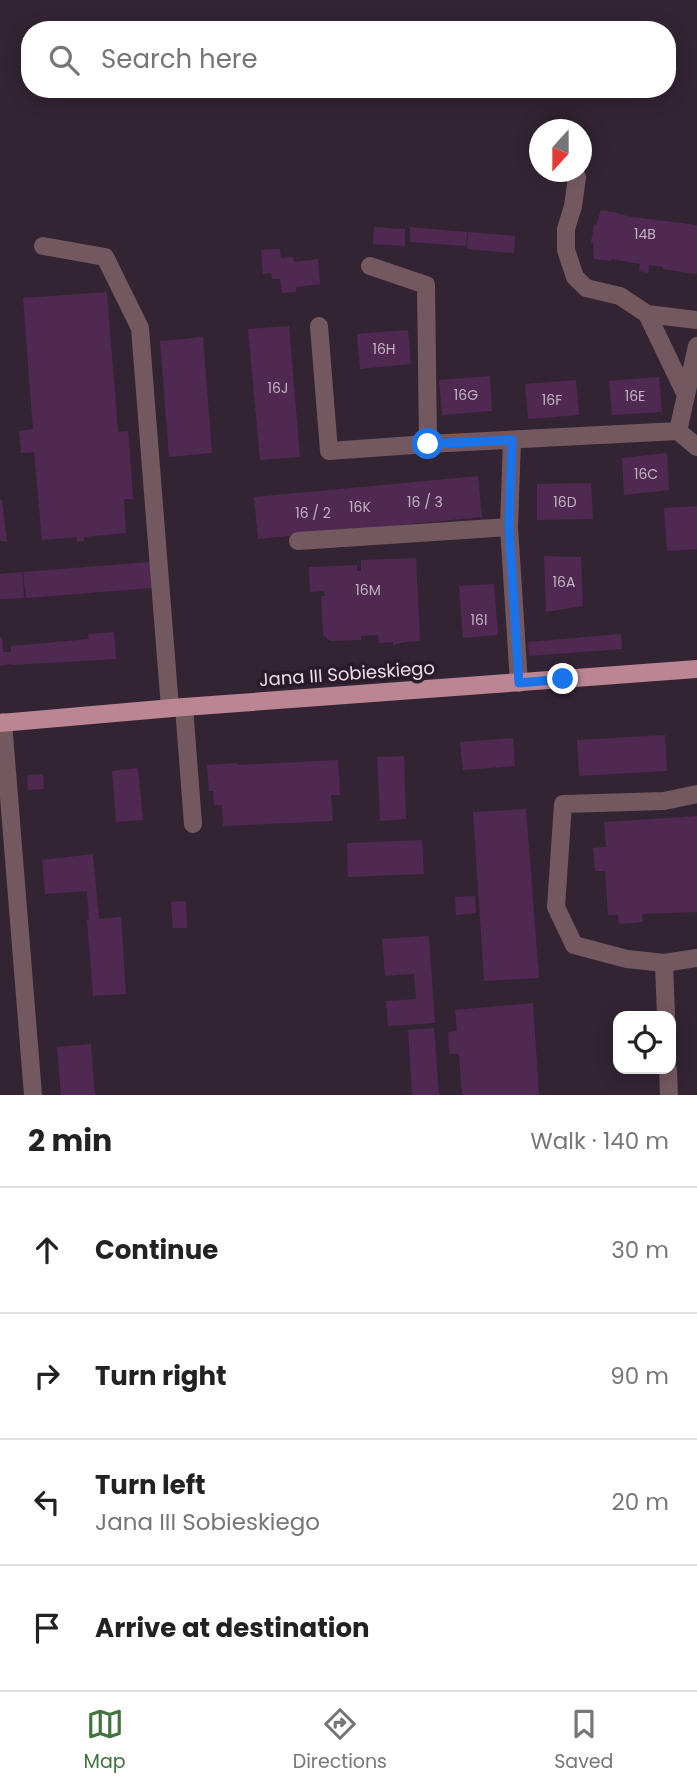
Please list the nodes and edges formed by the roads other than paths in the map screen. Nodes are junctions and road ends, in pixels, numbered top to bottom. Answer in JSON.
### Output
{"nodes":[{"id":1,"x":576,"y":182,"type":"edge"},
{"id":2,"x":43,"y":246,"type":"dead end"},
{"id":3,"x":370,"y":266,"type":"dead end"},
{"id":4,"x":647,"y":314,"type":"junction"},
{"id":5,"x":697,"y":320,"type":"edge"},
{"id":6,"x":319,"y":326,"type":"dead end"},
{"id":7,"x":697,"y":346,"type":"edge"},
{"id":8,"x":686,"y":394,"type":"junction"},
{"id":9,"x":678,"y":430,"type":"junction"},
{"id":10,"x":512,"y":440,"type":"junction"},
{"id":11,"x":428,"y":444,"type":"junction"},
{"id":12,"x":697,"y":447,"type":"edge"},
{"id":13,"x":509,"y":527,"type":"junction"},
{"id":14,"x":298,"y":541,"type":"dead end"},
{"id":15,"x":697,"y":669,"type":"edge"},
{"id":16,"x":519,"y":683,"type":"junction"},
{"id":17,"x":177,"y":708,"type":"junction"},
{"id":18,"x":1,"y":723,"type":"edge"},
{"id":19,"x":697,"y":794,"type":"edge"},
{"id":20,"x":193,"y":824,"type":"dead end"},
{"id":21,"x":697,"y":958,"type":"edge"},
{"id":22,"x":664,"y":963,"type":"junction"},
{"id":23,"x":666,"y":1011,"type":"edge"},
{"id":24,"x":668,"y":1074,"type":"edge"},
{"id":25,"x":33,"y":1095,"type":"edge"},
{"id":26,"x":669,"y":1095,"type":"edge"}],
"edges":[{"from":1,"to":4,"type":"lane"},
{"from":2,"to":17,"type":"lane"},
{"from":3,"to":11,"type":"lane"},
{"from":4,"to":5,"type":"lane"},
{"from":4,"to":8,"type":"lane"},
{"from":6,"to":11,"type":"lane"},
{"from":7,"to":8,"type":"lane"},
{"from":8,"to":9,"type":"lane"},
{"from":9,"to":10,"type":"lane"},
{"from":9,"to":12,"type":"lane"},
{"from":10,"to":11,"type":"lane"},
{"from":10,"to":13,"type":"lane"},
{"from":13,"to":14,"type":"lane"},
{"from":13,"to":16,"type":"lane"},
{"from":15,"to":16,"type":"main road","name":"Jana III Sobieskiego"},
{"from":16,"to":17,"type":"main road","name":"Jana III Sobieskiego"},
{"from":17,"to":18,"type":"main road","name":"Jana III Sobieskiego"},
{"from":17,"to":20,"type":"lane"},
{"from":18,"to":25,"type":"lane"},
{"from":19,"to":22,"type":"lane"},
{"from":21,"to":22,"type":"lane"},
{"from":22,"to":23,"type":"lane"},
{"from":24,"to":26,"type":"lane"}]}
